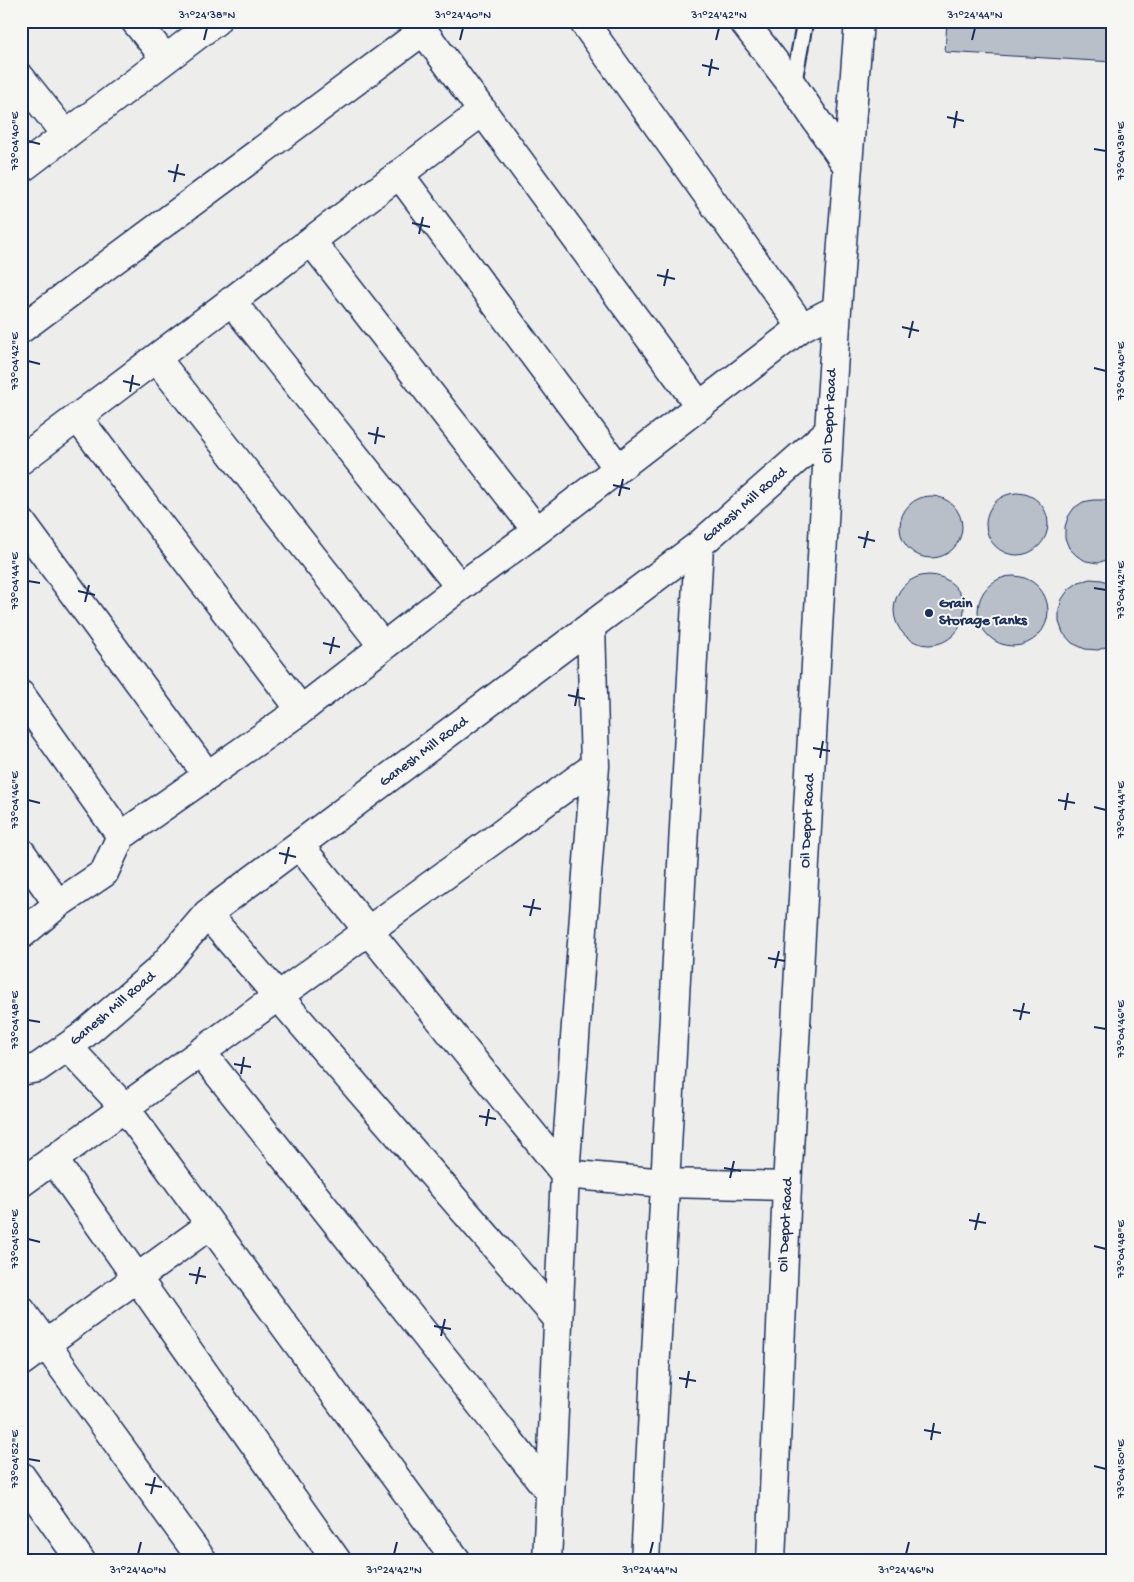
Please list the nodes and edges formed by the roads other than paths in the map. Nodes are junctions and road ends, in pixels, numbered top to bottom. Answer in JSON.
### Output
{"nodes":[{"id":1,"x":135,"y":21,"type":"edge"},
{"id":2,"x":216,"y":21,"type":"edge"},
{"id":3,"x":583,"y":21,"type":"edge"},
{"id":4,"x":743,"y":21,"type":"edge"},
{"id":5,"x":805,"y":21,"type":"edge"},
{"id":6,"x":859,"y":21,"type":"edge"},
{"id":7,"x":419,"y":26,"type":"edge"},
{"id":8,"x":166,"y":60,"type":"junction"},
{"id":9,"x":21,"y":78,"type":"edge"},
{"id":10,"x":793,"y":86,"type":"junction"},
{"id":11,"x":483,"y":111,"type":"junction"},
{"id":12,"x":66,"y":135,"type":"junction"},
{"id":13,"x":848,"y":167,"type":"junction"},
{"id":14,"x":21,"y":169,"type":"edge"},
{"id":15,"x":399,"y":174,"type":"junction"},
{"id":16,"x":311,"y":241,"type":"junction"},
{"id":17,"x":231,"y":301,"type":"junction"},
{"id":18,"x":837,"y":309,"type":"junction"},
{"id":19,"x":802,"y":327,"type":"junction"},
{"id":20,"x":21,"y":329,"type":"edge"},
{"id":21,"x":156,"y":358,"type":"junction"},
{"id":22,"x":699,"y":405,"type":"junction"},
{"id":23,"x":77,"y":417,"type":"junction"},
{"id":24,"x":829,"y":431,"type":"junction"},
{"id":25,"x":21,"y":460,"type":"edge"},
{"id":26,"x":618,"y":468,"type":"junction"},
{"id":27,"x":21,"y":522,"type":"edge"},
{"id":28,"x":537,"y":531,"type":"junction"},
{"id":29,"x":699,"y":546,"type":"junction"},
{"id":30,"x":460,"y":587,"type":"junction"},
{"id":31,"x":592,"y":626,"type":"junction"},
{"id":32,"x":383,"y":646,"type":"junction"},
{"id":33,"x":21,"y":694,"type":"edge"},
{"id":34,"x":301,"y":710,"type":"junction"},
{"id":35,"x":595,"y":766,"type":"junction"},
{"id":36,"x":208,"y":776,"type":"junction"},
{"id":37,"x":121,"y":836,"type":"junction"},
{"id":38,"x":299,"y":845,"type":"junction"},
{"id":39,"x":21,"y":852,"type":"edge"},
{"id":40,"x":58,"y":904,"type":"junction"},
{"id":41,"x":207,"y":914,"type":"junction"},
{"id":42,"x":368,"y":931,"type":"junction"},
{"id":43,"x":21,"y":935,"type":"edge"},
{"id":44,"x":279,"y":996,"type":"junction"},
{"id":45,"x":68,"y":1047,"type":"junction"},
{"id":46,"x":201,"y":1052,"type":"junction"},
{"id":47,"x":21,"y":1071,"type":"edge"},
{"id":48,"x":125,"y":1108,"type":"junction"},
{"id":49,"x":53,"y":1159,"type":"junction"},
{"id":50,"x":565,"y":1174,"type":"junction"},
{"id":51,"x":21,"y":1183,"type":"edge"},
{"id":52,"x":665,"y":1183,"type":"junction"},
{"id":53,"x":787,"y":1186,"type":"junction"},
{"id":54,"x":210,"y":1224,"type":"junction"},
{"id":55,"x":137,"y":1277,"type":"junction"},
{"id":56,"x":21,"y":1310,"type":"edge"},
{"id":57,"x":558,"y":1319,"type":"junction"},
{"id":58,"x":46,"y":1343,"type":"junction"},
{"id":59,"x":21,"y":1362,"type":"edge"},
{"id":60,"x":21,"y":1476,"type":"edge"},
{"id":61,"x":550,"y":1492,"type":"junction"},
{"id":62,"x":81,"y":1561,"type":"edge"},
{"id":63,"x":203,"y":1561,"type":"edge"},
{"id":64,"x":337,"y":1561,"type":"edge"},
{"id":65,"x":458,"y":1561,"type":"edge"},
{"id":66,"x":547,"y":1561,"type":"edge"},
{"id":67,"x":644,"y":1561,"type":"edge"},
{"id":68,"x":770,"y":1561,"type":"edge"}],
"edges":[{"from":1,"to":8,"type":"street"},
{"from":2,"to":8,"type":"street"},
{"from":3,"to":19,"type":"street"},
{"from":4,"to":10,"type":"street"},
{"from":5,"to":10,"type":"lane"},
{"from":6,"to":13,"type":"street","name":"Oil Depot Road"},
{"from":7,"to":11,"type":"street"},
{"from":7,"to":20,"type":"street"},
{"from":8,"to":12,"type":"street"},
{"from":9,"to":12,"type":"street"},
{"from":10,"to":13,"type":"street"},
{"from":11,"to":15,"type":"street"},
{"from":11,"to":22,"type":"street"},
{"from":12,"to":14,"type":"street"},
{"from":13,"to":18,"type":"street","name":"Oil Depot Road"},
{"from":15,"to":16,"type":"street"},
{"from":15,"to":26,"type":"street"},
{"from":16,"to":17,"type":"street"},
{"from":16,"to":28,"type":"street"},
{"from":17,"to":21,"type":"street"},
{"from":17,"to":30,"type":"street"},
{"from":18,"to":19,"type":"street"},
{"from":18,"to":24,"type":"street","name":"Oil Depot Road"},
{"from":19,"to":22,"type":"street"},
{"from":21,"to":23,"type":"street"},
{"from":21,"to":32,"type":"street"},
{"from":22,"to":26,"type":"street"},
{"from":23,"to":25,"type":"street"},
{"from":23,"to":34,"type":"street"},
{"from":24,"to":29,"type":"street","name":"Ganesh Mill Road"},
{"from":24,"to":53,"type":"street","name":"Oil Depot Road"},
{"from":26,"to":28,"type":"street"},
{"from":27,"to":36,"type":"street"},
{"from":28,"to":30,"type":"street"},
{"from":29,"to":31,"type":"street","name":"Ganesh Mill Road"},
{"from":29,"to":52,"type":"street"},
{"from":30,"to":32,"type":"street"},
{"from":31,"to":35,"type":"street"},
{"from":31,"to":38,"type":"street","name":"Ganesh Mill Road"},
{"from":32,"to":34,"type":"street"},
{"from":33,"to":37,"type":"street"},
{"from":34,"to":36,"type":"street"},
{"from":35,"to":42,"type":"street"},
{"from":35,"to":50,"type":"street"},
{"from":36,"to":37,"type":"street"},
{"from":37,"to":40,"type":"street"},
{"from":38,"to":41,"type":"street","name":"Ganesh Mill Road"},
{"from":38,"to":42,"type":"street"},
{"from":39,"to":40,"type":"street"},
{"from":40,"to":43,"type":"street"},
{"from":41,"to":44,"type":"street"},
{"from":41,"to":45,"type":"street","name":"Ganesh Mill Road"},
{"from":42,"to":44,"type":"street"},
{"from":42,"to":50,"type":"street"},
{"from":44,"to":46,"type":"street"},
{"from":44,"to":57,"type":"street"},
{"from":45,"to":47,"type":"street","name":"Ganesh Mill Road"},
{"from":45,"to":48,"type":"street"},
{"from":46,"to":48,"type":"street"},
{"from":46,"to":61,"type":"street"},
{"from":48,"to":49,"type":"street"},
{"from":48,"to":54,"type":"street"},
{"from":49,"to":51,"type":"street"},
{"from":49,"to":55,"type":"street"},
{"from":50,"to":52,"type":"street"},
{"from":50,"to":57,"type":"street"},
{"from":52,"to":53,"type":"street"},
{"from":52,"to":67,"type":"street"},
{"from":53,"to":68,"type":"street","name":"Oil Depot Road"},
{"from":54,"to":55,"type":"street"},
{"from":54,"to":65,"type":"street"},
{"from":55,"to":58,"type":"street"},
{"from":55,"to":64,"type":"street"},
{"from":56,"to":58,"type":"street"},
{"from":57,"to":61,"type":"street"},
{"from":58,"to":59,"type":"street"},
{"from":58,"to":63,"type":"street"},
{"from":60,"to":62,"type":"street"},
{"from":61,"to":66,"type":"street"}]}
